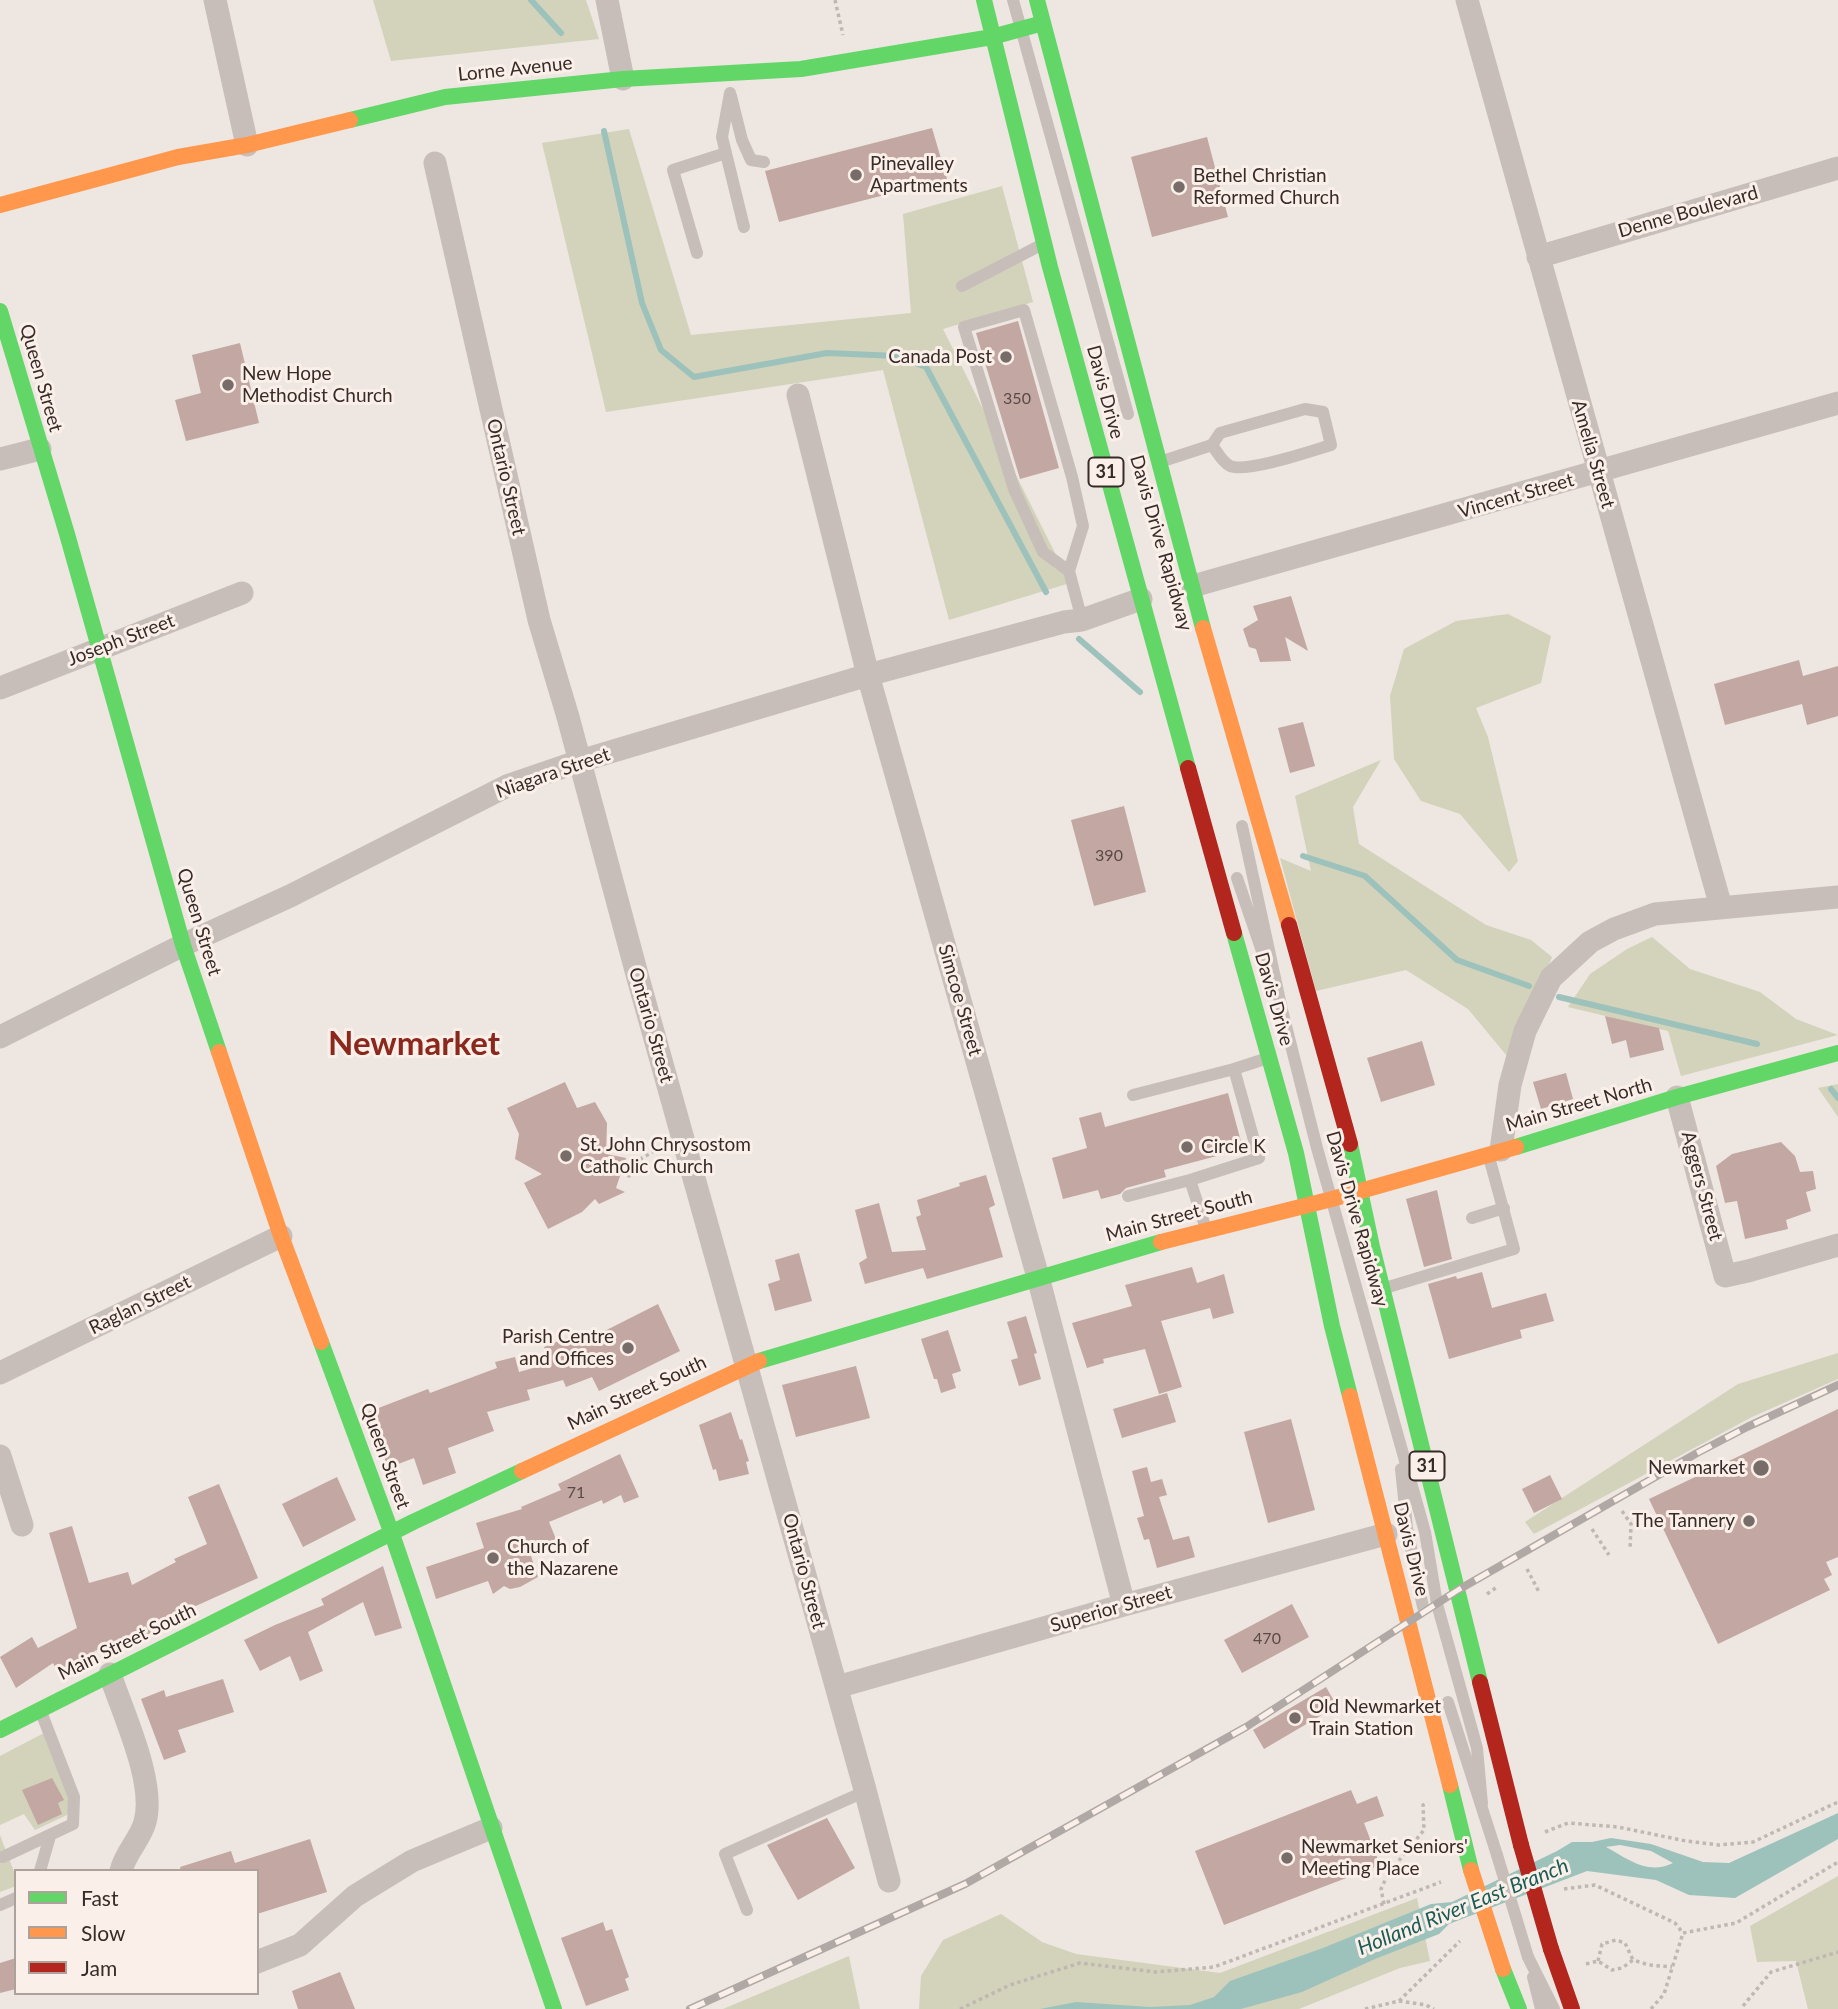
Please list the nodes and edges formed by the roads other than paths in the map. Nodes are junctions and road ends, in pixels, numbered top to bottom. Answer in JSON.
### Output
{"nodes":[{"id":1,"x":215,"y":0,"type":"edge"},
{"id":2,"x":607,"y":0,"type":"edge"},
{"id":3,"x":984,"y":0,"type":"edge"},
{"id":4,"x":1013,"y":0,"type":"edge"},
{"id":5,"x":1037,"y":0,"type":"edge"},
{"id":6,"x":1467,"y":0,"type":"edge"},
{"id":7,"x":1043,"y":23,"type":"junction"},
{"id":8,"x":1008,"y":33,"type":"junction"},
{"id":9,"x":724,"y":72,"type":"junction"},
{"id":10,"x":623,"y":79,"type":"junction"},
{"id":11,"x":730,"y":93,"type":"junction"},
{"id":12,"x":247,"y":145,"type":"junction"},
{"id":13,"x":726,"y":153,"type":"junction"},
{"id":14,"x":764,"y":162,"type":"dead end"},
{"id":15,"x":435,"y":163,"type":"dead end"},
{"id":16,"x":1838,"y":168,"type":"edge"},
{"id":17,"x":0,"y":205,"type":"edge"},
{"id":18,"x":744,"y":227,"type":"dead end"},
{"id":19,"x":1045,"y":243,"type":"junction"},
{"id":20,"x":697,"y":253,"type":"dead end"},
{"id":21,"x":1538,"y":257,"type":"junction"},
{"id":22,"x":962,"y":286,"type":"dead end"},
{"id":23,"x":0,"y":311,"type":"edge"},
{"id":24,"x":797,"y":395,"type":"dead end"},
{"id":25,"x":1838,"y":403,"type":"edge"},
{"id":26,"x":1131,"y":425,"type":"dead end"},
{"id":27,"x":1213,"y":445,"type":"junction"},
{"id":28,"x":40,"y":449,"type":"junction"},
{"id":29,"x":0,"y":459,"type":"edge"},
{"id":30,"x":1159,"y":462,"type":"junction"},
{"id":31,"x":1096,"y":471,"type":"junction"},
{"id":32,"x":1598,"y":472,"type":"junction"},
{"id":33,"x":1072,"y":477,"type":"junction"},
{"id":34,"x":1069,"y":571,"type":"junction"},
{"id":35,"x":1193,"y":586,"type":"junction"},
{"id":36,"x":242,"y":593,"type":"dead end"},
{"id":37,"x":1141,"y":599,"type":"junction"},
{"id":38,"x":1082,"y":620,"type":"junction"},
{"id":39,"x":98,"y":649,"type":"junction"},
{"id":40,"x":868,"y":675,"type":"junction"},
{"id":41,"x":0,"y":688,"type":"edge"},
{"id":42,"x":580,"y":761,"type":"junction"},
{"id":43,"x":1238,"y":811,"type":"dead end"},
{"id":44,"x":1232,"y":860,"type":"dead end"},
{"id":45,"x":1838,"y":897,"type":"edge"},
{"id":46,"x":1721,"y":907,"type":"junction"},
{"id":47,"x":183,"y":945,"type":"junction"},
{"id":48,"x":1282,"y":1010,"type":"junction"},
{"id":49,"x":0,"y":1037,"type":"edge"},
{"id":50,"x":1838,"y":1053,"type":"edge"},
{"id":51,"x":1269,"y":1058,"type":"junction"},
{"id":52,"x":1234,"y":1069,"type":"junction"},
{"id":53,"x":1133,"y":1095,"type":"dead end"},
{"id":54,"x":1677,"y":1097,"type":"junction"},
{"id":55,"x":1494,"y":1151,"type":"junction"},
{"id":56,"x":1190,"y":1180,"type":"junction"},
{"id":57,"x":1360,"y":1190,"type":"junction"},
{"id":58,"x":1128,"y":1196,"type":"dead end"},
{"id":59,"x":1332,"y":1199,"type":"junction"},
{"id":60,"x":1309,"y":1205,"type":"junction"},
{"id":61,"x":1504,"y":1208,"type":"junction"},
{"id":62,"x":1472,"y":1218,"type":"dead end"},
{"id":63,"x":1206,"y":1229,"type":"junction"},
{"id":64,"x":281,"y":1236,"type":"junction"},
{"id":65,"x":1838,"y":1245,"type":"edge"},
{"id":66,"x":1038,"y":1277,"type":"junction"},
{"id":67,"x":1383,"y":1288,"type":"junction"},
{"id":68,"x":747,"y":1365,"type":"junction"},
{"id":69,"x":0,"y":1373,"type":"edge"},
{"id":70,"x":1397,"y":1437,"type":"junction"},
{"id":71,"x":0,"y":1456,"type":"edge"},
{"id":72,"x":22,"y":1525,"type":"dead end"},
{"id":73,"x":392,"y":1534,"type":"junction"},
{"id":74,"x":1386,"y":1534,"type":"junction"},
{"id":75,"x":1124,"y":1605,"type":"junction"},
{"id":76,"x":1427,"y":1624,"type":"dead end"},
{"id":77,"x":110,"y":1674,"type":"junction"},
{"id":78,"x":1444,"y":1686,"type":"dead end"},
{"id":79,"x":837,"y":1688,"type":"junction"},
{"id":80,"x":40,"y":1709,"type":"junction"},
{"id":81,"x":0,"y":1730,"type":"edge"},
{"id":82,"x":1496,"y":1741,"type":"junction"},
{"id":83,"x":1477,"y":1748,"type":"junction"},
{"id":84,"x":1463,"y":1751,"type":"junction"},
{"id":85,"x":1445,"y":1755,"type":"junction"},
{"id":86,"x":866,"y":1791,"type":"junction"},
{"id":87,"x":1482,"y":1804,"type":"junction"},
{"id":88,"x":491,"y":1828,"type":"junction"},
{"id":89,"x":50,"y":1836,"type":"junction"},
{"id":90,"x":3,"y":1857,"type":"dead end"},
{"id":91,"x":41,"y":1869,"type":"edge"},
{"id":92,"x":122,"y":1869,"type":"edge"},
{"id":93,"x":889,"y":1881,"type":"dead end"},
{"id":94,"x":747,"y":1910,"type":"dead end"},
{"id":95,"x":1528,"y":1957,"type":"junction"},
{"id":96,"x":259,"y":1961,"type":"edge"},
{"id":97,"x":553,"y":2005,"type":"edge"},
{"id":98,"x":1519,"y":2009,"type":"edge"},
{"id":99,"x":1541,"y":2009,"type":"edge"},
{"id":100,"x":1554,"y":2009,"type":"edge"},
{"id":101,"x":1572,"y":2009,"type":"edge"}],
"edges":[{"from":1,"to":12,"type":"street"},
{"from":2,"to":10,"type":"street"},
{"from":3,"to":8,"type":"main road","name":"Davis Drive","number":"31"},
{"from":4,"to":8,"type":"lane"},
{"from":5,"to":7,"type":"main road","name":"Davis Drive","number":"31"},
{"from":6,"to":21,"type":"street","name":"Amelia Street"},
{"from":7,"to":8,"type":"main road","name":"Lorne Avenue"},
{"from":7,"to":30,"type":"main road","name":"Davis Drive","number":"31"},
{"from":8,"to":9,"type":"main road","name":"Lorne Avenue"},
{"from":8,"to":19,"type":"main road","name":"Davis Drive","number":"31"},
{"from":8,"to":26,"type":"lane"},
{"from":9,"to":10,"type":"main road","name":"Lorne Avenue"},
{"from":9,"to":11,"type":"lane"},
{"from":10,"to":12,"type":"main road","name":"Lorne Avenue"},
{"from":11,"to":13,"type":"lane"},
{"from":11,"to":14,"type":"lane"},
{"from":12,"to":17,"type":"main road","name":"Lorne Avenue"},
{"from":13,"to":18,"type":"lane"},
{"from":13,"to":20,"type":"lane"},
{"from":15,"to":42,"type":"street","name":"Ontario Street"},
{"from":16,"to":21,"type":"street","name":"Denne Boulevard"},
{"from":19,"to":22,"type":"lane"},
{"from":19,"to":31,"type":"main road","name":"Davis Drive","number":"31"},
{"from":21,"to":32,"type":"street","name":"Amelia Street"},
{"from":23,"to":28,"type":"main road","name":"Queen Street"},
{"from":24,"to":40,"type":"street","name":"Simcoe Street"},
{"from":25,"to":32,"type":"street","name":"Vincent Street"},
{"from":27,"to":27,"type":"lane"},
{"from":27,"to":30,"type":"lane"},
{"from":28,"to":29,"type":"street"},
{"from":28,"to":39,"type":"main road","name":"Queen Street"},
{"from":30,"to":35,"type":"main road","name":"Davis Drive","number":"31"},
{"from":31,"to":33,"type":"lane"},
{"from":31,"to":37,"type":"main road","name":"Davis Drive","number":"31"},
{"from":32,"to":35,"type":"street","name":"Vincent Street"},
{"from":32,"to":46,"type":"street","name":"Amelia Street"},
{"from":33,"to":34,"type":"lane"},
{"from":33,"to":34,"type":"lane"},
{"from":34,"to":38,"type":"lane"},
{"from":35,"to":57,"type":"main road","name":"Davis Drive","number":"31"},
{"from":36,"to":39,"type":"street","name":"Joseph Street"},
{"from":37,"to":38,"type":"street","name":"Niagara Street"},
{"from":37,"to":51,"type":"main road","name":"Davis Drive","number":"31"},
{"from":38,"to":40,"type":"street","name":"Niagara Street"},
{"from":39,"to":41,"type":"street","name":"Joseph Street"},
{"from":39,"to":47,"type":"main road","name":"Queen Street"},
{"from":40,"to":42,"type":"street","name":"Niagara Street"},
{"from":40,"to":66,"type":"street","name":"Simcoe Street"},
{"from":42,"to":47,"type":"street","name":"Niagara Street"},
{"from":42,"to":68,"type":"street","name":"Ontario Street"},
{"from":43,"to":48,"type":"lane","name":"Davis Drive Rapidway"},
{"from":44,"to":48,"type":"lane","name":"Davis Drive Rapidway"},
{"from":45,"to":46,"type":"street"},
{"from":46,"to":55,"type":"street"},
{"from":47,"to":49,"type":"street","name":"Niagara Street"},
{"from":47,"to":64,"type":"main road","name":"Queen Street"},
{"from":48,"to":59,"type":"lane","name":"Davis Drive Rapidway"},
{"from":50,"to":54,"type":"main road","name":"Main Street North"},
{"from":51,"to":52,"type":"lane"},
{"from":51,"to":60,"type":"main road","name":"Davis Drive","number":"31"},
{"from":52,"to":53,"type":"lane"},
{"from":52,"to":56,"type":"lane"},
{"from":54,"to":55,"type":"main road","name":"Main Street North"},
{"from":54,"to":65,"type":"street","name":"Aggers Street"},
{"from":55,"to":57,"type":"main road","name":"Main Street North"},
{"from":55,"to":61,"type":"lane"},
{"from":56,"to":58,"type":"lane"},
{"from":56,"to":63,"type":"lane"},
{"from":57,"to":59,"type":"main road","name":"Main Street North"},
{"from":57,"to":67,"type":"main road","name":"Davis Drive","number":"31"},
{"from":59,"to":60,"type":"main road","name":"Main Street South"},
{"from":59,"to":70,"type":"lane","name":"Davis Drive Rapidway"},
{"from":60,"to":63,"type":"main road","name":"Main Street South"},
{"from":60,"to":74,"type":"main road","name":"Davis Drive","number":"31"},
{"from":61,"to":62,"type":"lane"},
{"from":61,"to":67,"type":"lane"},
{"from":63,"to":66,"type":"main road","name":"Main Street South"},
{"from":64,"to":69,"type":"street","name":"Raglan Street"},
{"from":64,"to":73,"type":"main road","name":"Queen Street"},
{"from":66,"to":68,"type":"main road","name":"Main Street South"},
{"from":66,"to":75,"type":"street","name":"Simcoe Street"},
{"from":67,"to":82,"type":"main road","name":"Davis Drive","number":"31"},
{"from":68,"to":73,"type":"main road","name":"Main Street South"},
{"from":68,"to":79,"type":"street","name":"Ontario Street"},
{"from":70,"to":76,"type":"lane","name":"Davis Drive Rapidway"},
{"from":70,"to":83,"type":"lane","name":"Davis Drive Rapidway"},
{"from":71,"to":72,"type":"street"},
{"from":73,"to":77,"type":"main road","name":"Main Street South"},
{"from":73,"to":88,"type":"main road","name":"Queen Street"},
{"from":74,"to":75,"type":"street","name":"Superior Street"},
{"from":74,"to":85,"type":"main road","name":"Davis Drive","number":"31"},
{"from":75,"to":79,"type":"street","name":"Superior Street"},
{"from":77,"to":80,"type":"main road","name":"Main Street South"},
{"from":77,"to":92,"type":"street"},
{"from":78,"to":84,"type":"lane","name":"Davis Drive Rapidway"},
{"from":79,"to":86,"type":"street","name":"Ontario Street"},
{"from":80,"to":81,"type":"main road","name":"Main Street South"},
{"from":80,"to":89,"type":"lane"},
{"from":82,"to":83,"type":"lane"},
{"from":82,"to":101,"type":"main road","name":"Davis Drive","number":"31","bridge":true},
{"from":83,"to":84,"type":"lane"},
{"from":83,"to":87,"type":"lane","name":"Davis Drive Rapidway"},
{"from":84,"to":85,"type":"lane"},
{"from":84,"to":87,"type":"lane","name":"Davis Drive Rapidway"},
{"from":85,"to":98,"type":"main road","name":"Davis Drive","number":"31","bridge":true},
{"from":86,"to":93,"type":"street","name":"Ontario Street"},
{"from":86,"to":94,"type":"lane"},
{"from":87,"to":95,"type":"lane","name":"Davis Drive Rapidway","bridge":true},
{"from":88,"to":96,"type":"street"},
{"from":88,"to":97,"type":"main road","name":"Queen Street"},
{"from":89,"to":90,"type":"lane"},
{"from":89,"to":91,"type":"lane"},
{"from":95,"to":99,"type":"lane","name":"Davis Drive Rapidway"},
{"from":95,"to":100,"type":"lane","name":"Davis Drive Rapidway"}]}
